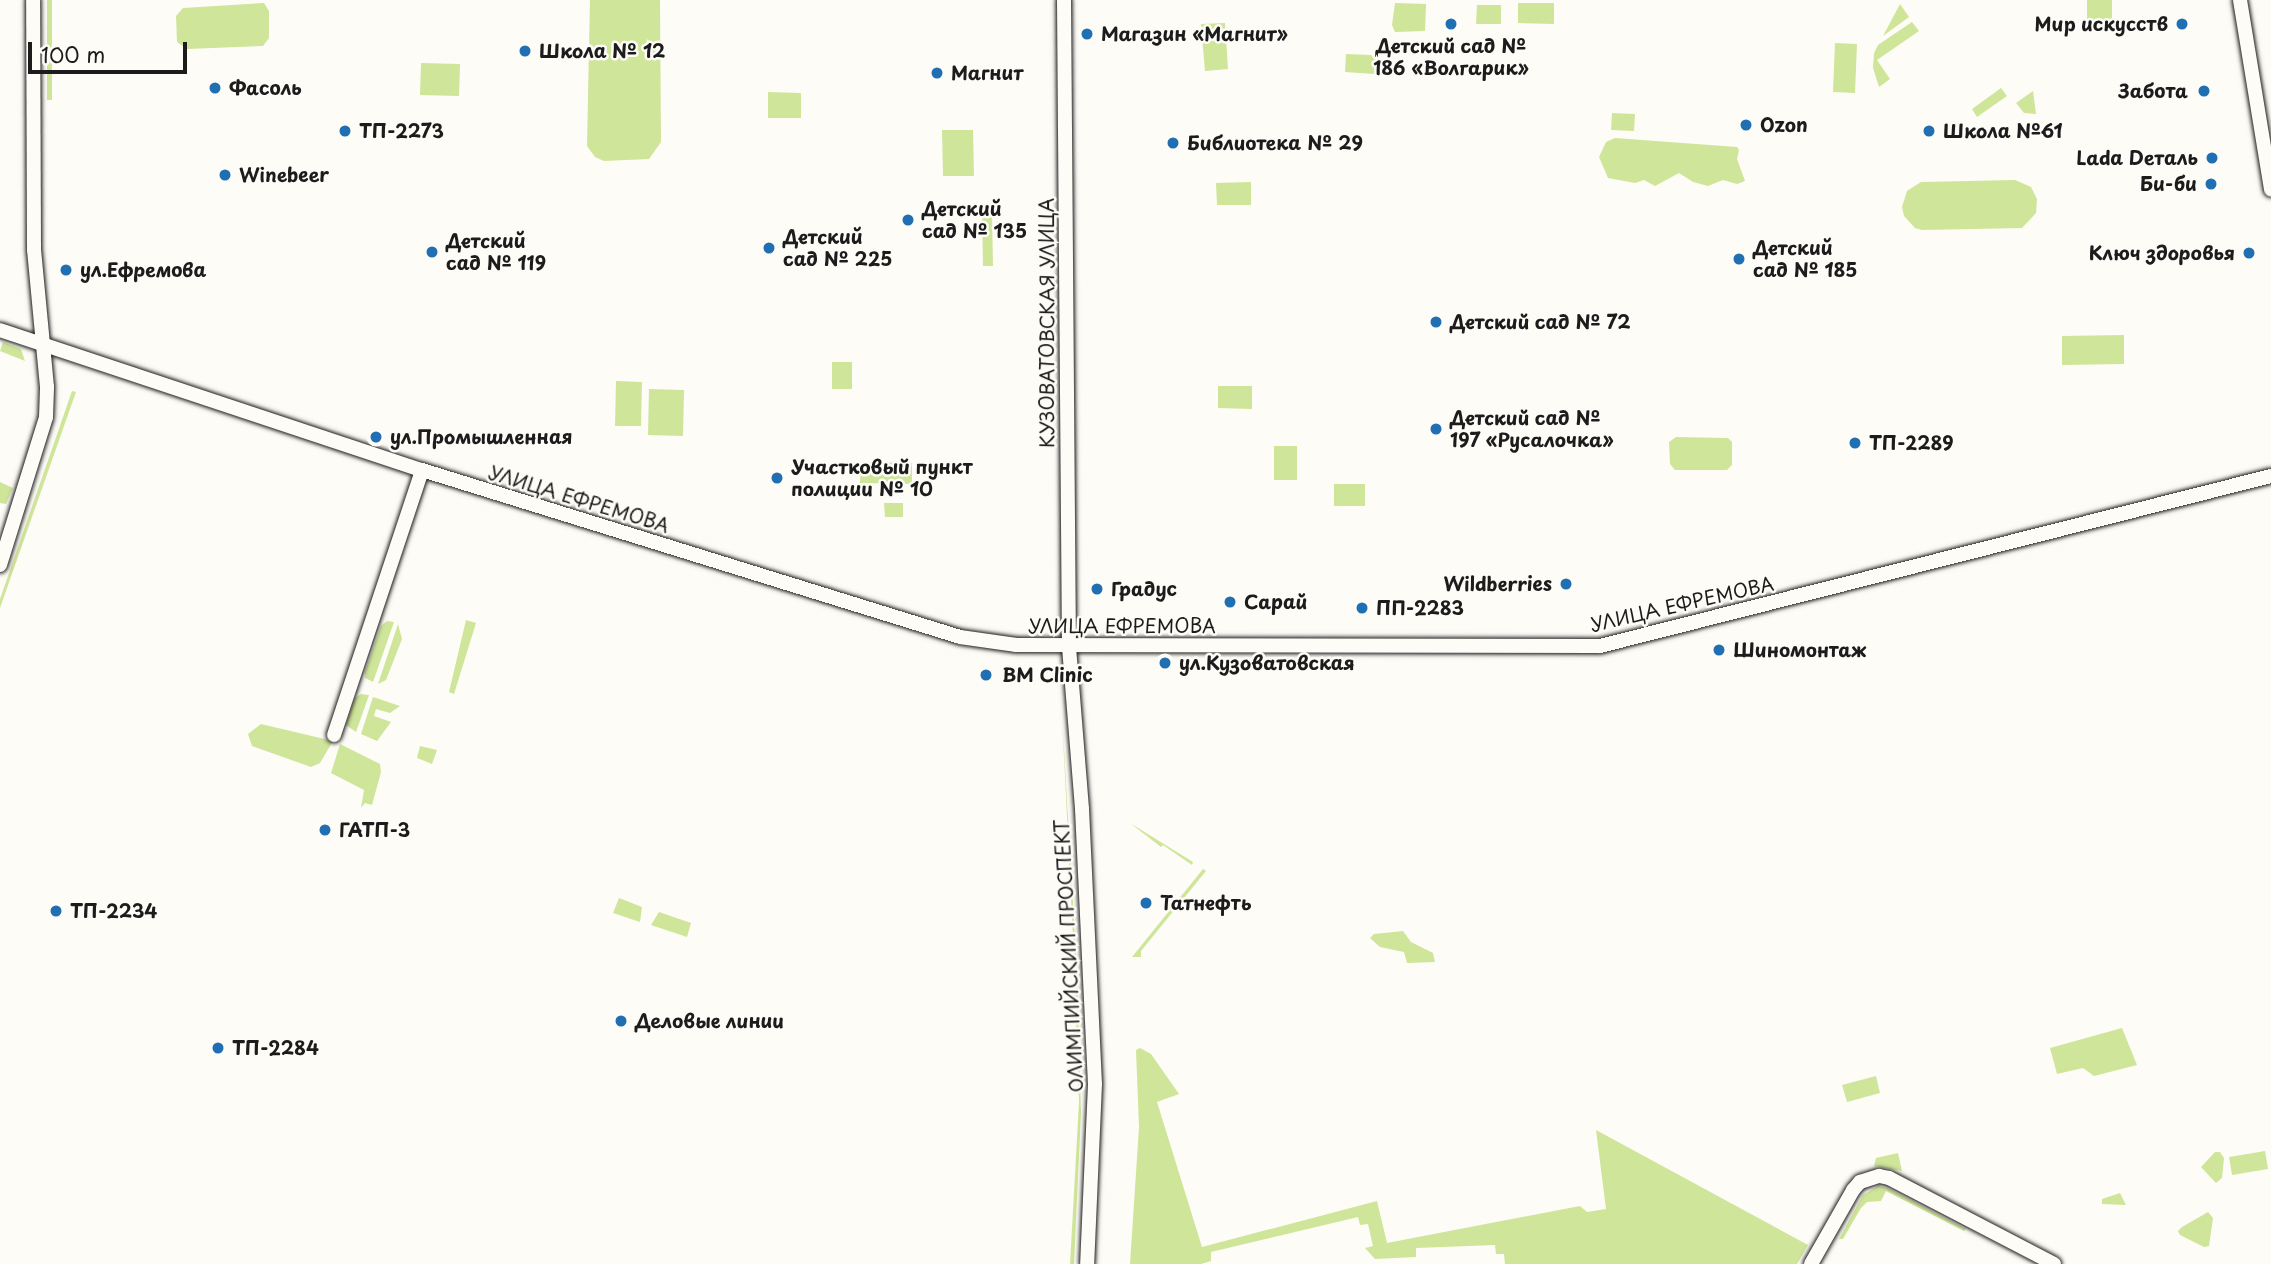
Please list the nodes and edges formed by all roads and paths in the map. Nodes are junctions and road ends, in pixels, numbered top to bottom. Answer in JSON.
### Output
{"nodes":[{"id":1,"x":33,"y":0,"type":"edge"},
{"id":2,"x":1064,"y":0,"type":"edge"},
{"id":3,"x":2240,"y":0,"type":"edge"},
{"id":4,"x":2271,"y":189,"type":"edge"},
{"id":5,"x":0,"y":330,"type":"edge"},
{"id":6,"x":42,"y":345,"type":"junction"},
{"id":7,"x":422,"y":470,"type":"junction"},
{"id":8,"x":2271,"y":475,"type":"edge"},
{"id":9,"x":0,"y":565,"type":"edge"},
{"id":10,"x":1069,"y":646,"type":"junction"},
{"id":11,"x":334,"y":735,"type":"dead end"},
{"id":12,"x":1087,"y":1264,"type":"edge"},
{"id":13,"x":1811,"y":1264,"type":"edge"},
{"id":14,"x":2053,"y":1264,"type":"edge"}],
"edges":[{"from":1,"to":6,"type":"street"},
{"from":2,"to":10,"type":"street","name":"КУЗОВАТОВСКАЯ УЛИЦА"},
{"from":3,"to":4,"type":"street"},
{"from":5,"to":6,"type":"street","name":"УЛИЦА ЕФРЕМОВА"},
{"from":6,"to":7,"type":"street","name":"УЛИЦА ЕФРЕМОВА"},
{"from":6,"to":9,"type":"street"},
{"from":7,"to":10,"type":"street","name":"УЛИЦА ЕФРЕМОВА"},
{"from":7,"to":11,"type":"street"},
{"from":8,"to":10,"type":"street","name":"УЛИЦА ЕФРЕМОВА"},
{"from":10,"to":12,"type":"street","name":"ОЛИМПИЙСКИЙ ПРОСПЕКТ"},
{"from":13,"to":14,"type":"street"}]}
